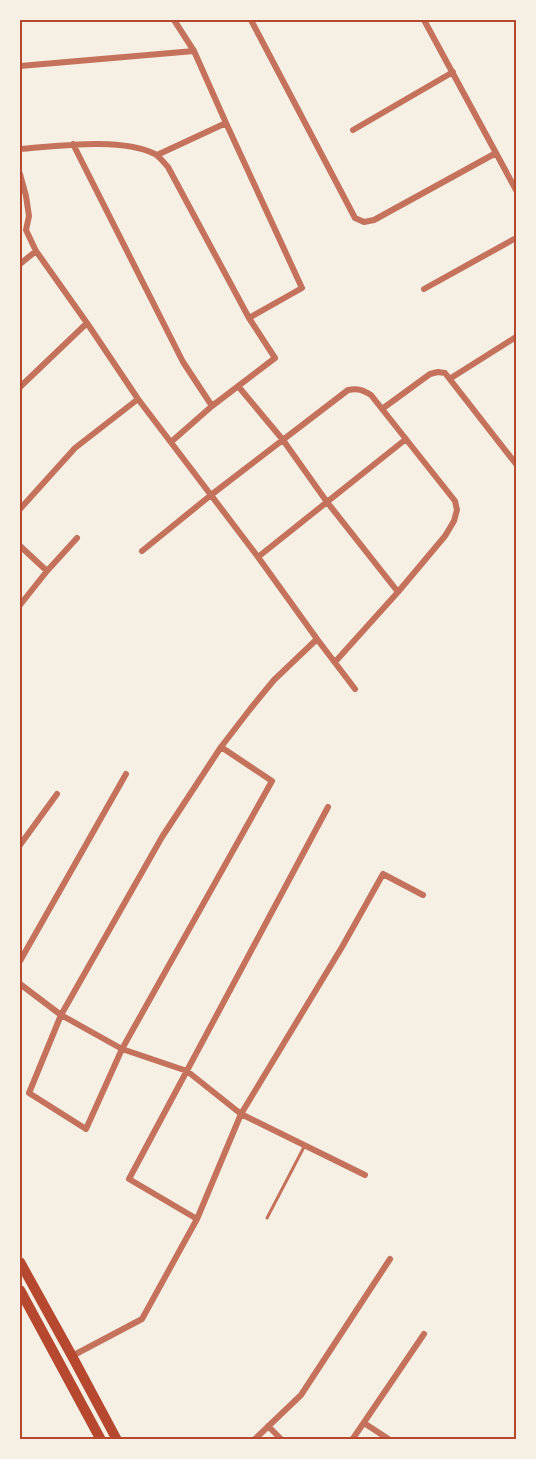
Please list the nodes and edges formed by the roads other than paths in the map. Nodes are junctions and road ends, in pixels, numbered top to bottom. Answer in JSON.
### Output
{"nodes":[{"id":1,"x":174,"y":20,"type":"edge"},
{"id":2,"x":251,"y":20,"type":"edge"},
{"id":3,"x":424,"y":20,"type":"edge"},
{"id":4,"x":194,"y":51,"type":"junction"},
{"id":5,"x":20,"y":66,"type":"edge"},
{"id":6,"x":453,"y":72,"type":"junction"},
{"id":7,"x":226,"y":123,"type":"junction"},
{"id":8,"x":353,"y":130,"type":"dead end"},
{"id":9,"x":73,"y":144,"type":"junction"},
{"id":10,"x":20,"y":150,"type":"edge"},
{"id":11,"x":496,"y":153,"type":"junction"},
{"id":12,"x":158,"y":155,"type":"junction"},
{"id":13,"x":20,"y":174,"type":"edge"},
{"id":14,"x":516,"y":190,"type":"edge"},
{"id":15,"x":516,"y":238,"type":"edge"},
{"id":16,"x":36,"y":251,"type":"junction"},
{"id":17,"x":20,"y":264,"type":"edge"},
{"id":18,"x":424,"y":289,"type":"dead end"},
{"id":19,"x":249,"y":318,"type":"junction"},
{"id":20,"x":87,"y":323,"type":"junction"},
{"id":21,"x":516,"y":337,"type":"edge"},
{"id":22,"x":451,"y":378,"type":"junction"},
{"id":23,"x":238,"y":386,"type":"junction"},
{"id":24,"x":20,"y":387,"type":"edge"},
{"id":25,"x":138,"y":399,"type":"junction"},
{"id":26,"x":212,"y":406,"type":"junction"},
{"id":27,"x":382,"y":409,"type":"junction"},
{"id":28,"x":406,"y":439,"type":"junction"},
{"id":29,"x":283,"y":440,"type":"junction"},
{"id":30,"x":171,"y":442,"type":"junction"},
{"id":31,"x":516,"y":464,"type":"edge"},
{"id":32,"x":211,"y":495,"type":"junction"},
{"id":33,"x":327,"y":502,"type":"junction"},
{"id":34,"x":20,"y":509,"type":"edge"},
{"id":35,"x":77,"y":538,"type":"dead end"},
{"id":36,"x":20,"y":546,"type":"edge"},
{"id":37,"x":142,"y":551,"type":"dead end"},
{"id":38,"x":258,"y":557,"type":"junction"},
{"id":39,"x":47,"y":571,"type":"junction"},
{"id":40,"x":398,"y":592,"type":"junction"},
{"id":41,"x":20,"y":605,"type":"edge"},
{"id":42,"x":317,"y":639,"type":"junction"},
{"id":43,"x":335,"y":662,"type":"junction"},
{"id":44,"x":355,"y":689,"type":"dead end"},
{"id":45,"x":221,"y":747,"type":"junction"},
{"id":46,"x":126,"y":774,"type":"dead end"},
{"id":47,"x":57,"y":794,"type":"dead end"},
{"id":48,"x":328,"y":807,"type":"dead end"},
{"id":49,"x":20,"y":845,"type":"edge"},
{"id":50,"x":423,"y":895,"type":"dead end"},
{"id":51,"x":20,"y":961,"type":"edge"},
{"id":52,"x":20,"y":984,"type":"edge"},
{"id":53,"x":61,"y":1015,"type":"junction"},
{"id":54,"x":122,"y":1049,"type":"junction"},
{"id":55,"x":187,"y":1071,"type":"junction"},
{"id":56,"x":241,"y":1114,"type":"junction"},
{"id":57,"x":305,"y":1145,"type":"junction"},
{"id":58,"x":365,"y":1175,"type":"dead end"},
{"id":59,"x":267,"y":1218,"type":"dead end"},
{"id":60,"x":197,"y":1219,"type":"junction"},
{"id":61,"x":390,"y":1259,"type":"dead end"},
{"id":62,"x":20,"y":1262,"type":"edge"},
{"id":63,"x":20,"y":1290,"type":"edge"},
{"id":64,"x":424,"y":1334,"type":"dead end"},
{"id":65,"x":72,"y":1356,"type":"junction"},
{"id":66,"x":364,"y":1423,"type":"junction"},
{"id":67,"x":268,"y":1426,"type":"junction"},
{"id":68,"x":101,"y":1440,"type":"edge"},
{"id":69,"x":117,"y":1440,"type":"edge"},
{"id":70,"x":254,"y":1440,"type":"edge"},
{"id":71,"x":282,"y":1440,"type":"edge"},
{"id":72,"x":352,"y":1440,"type":"edge"},
{"id":73,"x":390,"y":1440,"type":"edge"}],
"edges":[{"from":1,"to":4,"type":"street"},
{"from":2,"to":11,"type":"street"},
{"from":3,"to":6,"type":"street"},
{"from":4,"to":5,"type":"street"},
{"from":4,"to":7,"type":"street"},
{"from":6,"to":8,"type":"street"},
{"from":6,"to":11,"type":"street"},
{"from":7,"to":12,"type":"street"},
{"from":7,"to":19,"type":"street"},
{"from":9,"to":10,"type":"street"},
{"from":9,"to":12,"type":"street"},
{"from":9,"to":26,"type":"street"},
{"from":11,"to":14,"type":"street"},
{"from":12,"to":19,"type":"street"},
{"from":13,"to":16,"type":"street"},
{"from":15,"to":18,"type":"street"},
{"from":16,"to":17,"type":"street"},
{"from":16,"to":20,"type":"street"},
{"from":19,"to":23,"type":"street"},
{"from":20,"to":24,"type":"street"},
{"from":20,"to":25,"type":"street"},
{"from":21,"to":22,"type":"street"},
{"from":22,"to":27,"type":"street"},
{"from":22,"to":31,"type":"street"},
{"from":23,"to":26,"type":"street"},
{"from":23,"to":29,"type":"street"},
{"from":25,"to":30,"type":"street"},
{"from":25,"to":34,"type":"street"},
{"from":26,"to":30,"type":"street"},
{"from":27,"to":28,"type":"street"},
{"from":27,"to":29,"type":"street"},
{"from":28,"to":33,"type":"street"},
{"from":28,"to":40,"type":"street"},
{"from":29,"to":32,"type":"street"},
{"from":29,"to":33,"type":"street"},
{"from":30,"to":32,"type":"street"},
{"from":32,"to":37,"type":"street"},
{"from":32,"to":38,"type":"street"},
{"from":33,"to":38,"type":"street"},
{"from":33,"to":40,"type":"street"},
{"from":35,"to":39,"type":"street"},
{"from":36,"to":39,"type":"street"},
{"from":38,"to":42,"type":"street"},
{"from":39,"to":41,"type":"street"},
{"from":40,"to":43,"type":"street"},
{"from":42,"to":43,"type":"street"},
{"from":42,"to":45,"type":"street"},
{"from":43,"to":44,"type":"street"},
{"from":45,"to":53,"type":"street"},
{"from":45,"to":54,"type":"street"},
{"from":46,"to":51,"type":"street"},
{"from":47,"to":49,"type":"street"},
{"from":48,"to":55,"type":"street"},
{"from":50,"to":56,"type":"street"},
{"from":52,"to":53,"type":"street"},
{"from":53,"to":54,"type":"street"},
{"from":53,"to":54,"type":"street"},
{"from":54,"to":55,"type":"street"},
{"from":55,"to":56,"type":"street"},
{"from":55,"to":60,"type":"street"},
{"from":56,"to":57,"type":"street"},
{"from":56,"to":60,"type":"street"},
{"from":57,"to":58,"type":"street"},
{"from":57,"to":59,"type":"lane"},
{"from":60,"to":65,"type":"street"},
{"from":61,"to":67,"type":"street"},
{"from":62,"to":65,"type":"highway"},
{"from":63,"to":68,"type":"highway"},
{"from":64,"to":66,"type":"street"},
{"from":65,"to":69,"type":"highway"},
{"from":66,"to":72,"type":"street"},
{"from":66,"to":73,"type":"street"},
{"from":67,"to":70,"type":"street"},
{"from":67,"to":71,"type":"street"}]}
